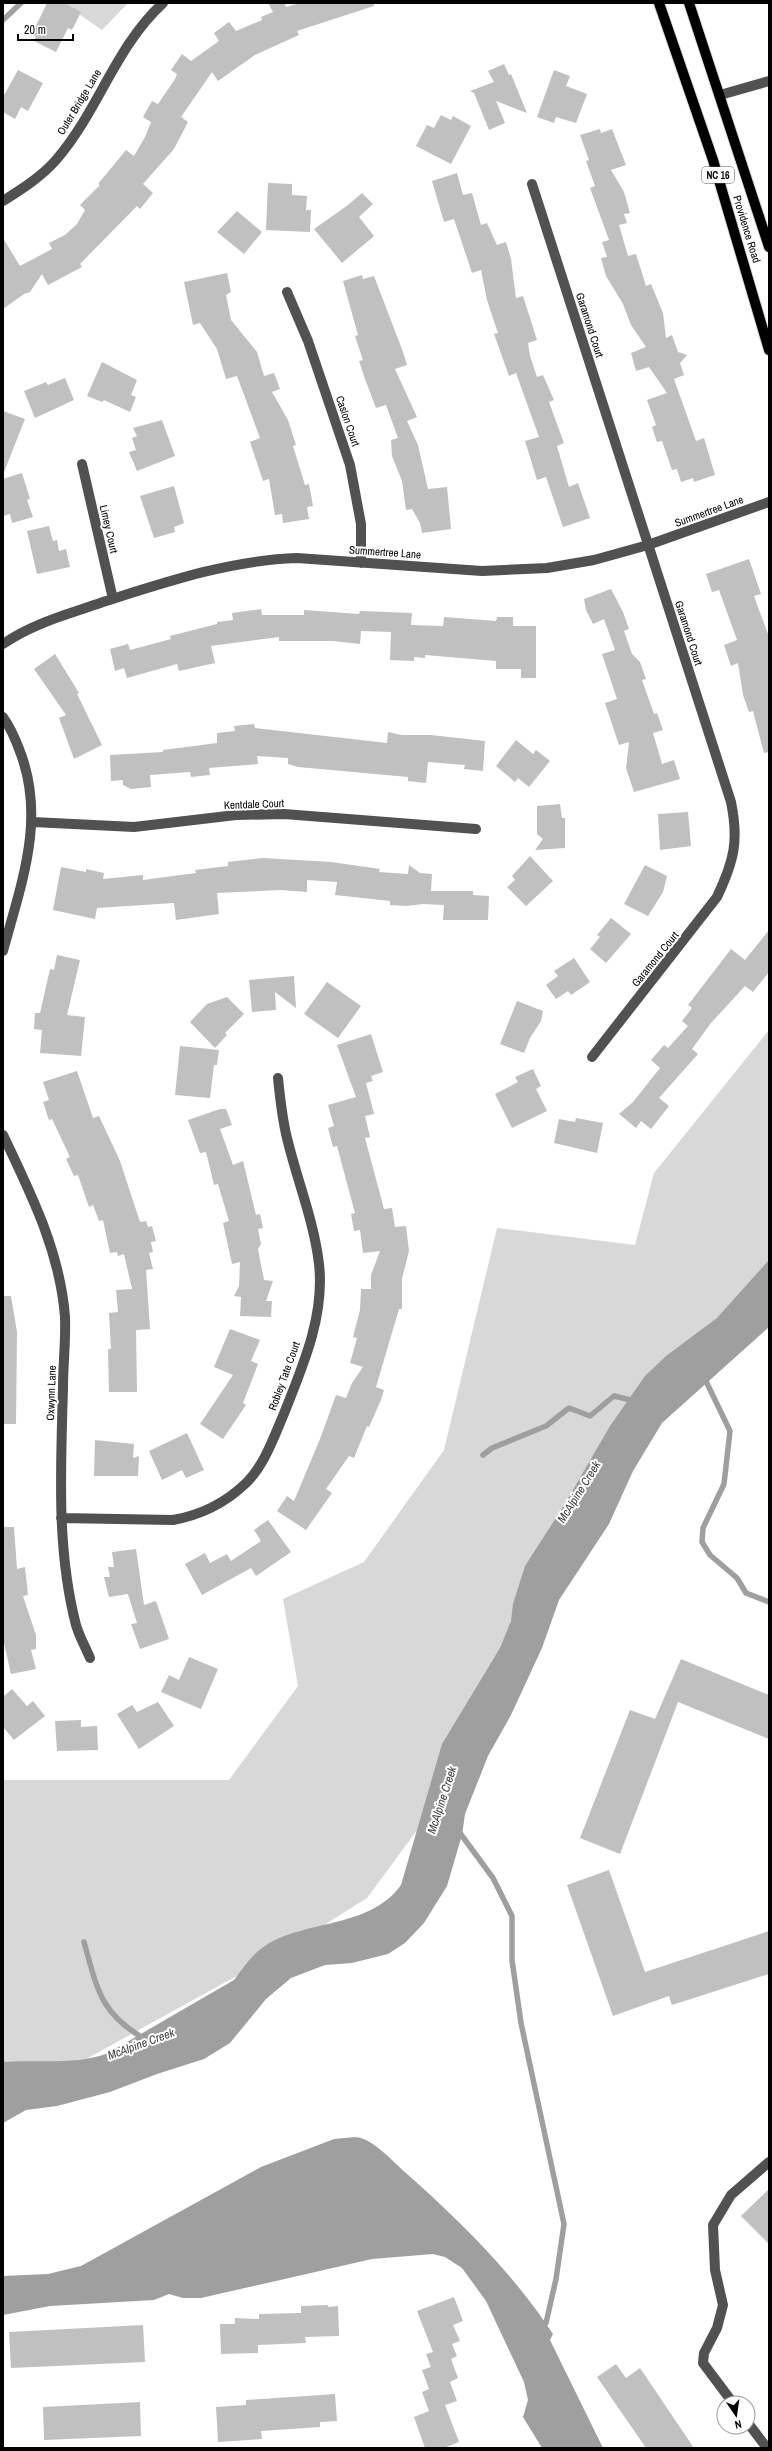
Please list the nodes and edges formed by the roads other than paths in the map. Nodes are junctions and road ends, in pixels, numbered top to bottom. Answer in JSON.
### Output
{"nodes":[{"id":1,"x":163,"y":3,"type":"edge"},
{"id":2,"x":659,"y":3,"type":"edge"},
{"id":3,"x":689,"y":3,"type":"edge"},
{"id":4,"x":769,"y":81,"type":"edge"},
{"id":5,"x":720,"y":95,"type":"junction"},
{"id":6,"x":532,"y":184,"type":"dead end"},
{"id":7,"x":3,"y":201,"type":"edge"},
{"id":8,"x":769,"y":247,"type":"edge"},
{"id":9,"x":287,"y":292,"type":"dead end"},
{"id":10,"x":769,"y":350,"type":"edge"},
{"id":11,"x":82,"y":464,"type":"dead end"},
{"id":12,"x":769,"y":502,"type":"edge"},
{"id":13,"x":648,"y":545,"type":"junction"},
{"id":14,"x":361,"y":563,"type":"junction"},
{"id":15,"x":113,"y":599,"type":"junction"},
{"id":16,"x":3,"y":644,"type":"edge"},
{"id":17,"x":3,"y":717,"type":"edge"},
{"id":18,"x":33,"y":822,"type":"junction"},
{"id":19,"x":476,"y":829,"type":"dead end"},
{"id":20,"x":3,"y":951,"type":"edge"},
{"id":21,"x":592,"y":1057,"type":"dead end"},
{"id":22,"x":278,"y":1078,"type":"dead end"},
{"id":23,"x":3,"y":1136,"type":"edge"},
{"id":24,"x":61,"y":1518,"type":"junction"},
{"id":25,"x":90,"y":1658,"type":"dead end"},
{"id":26,"x":769,"y":2162,"type":"edge"},
{"id":27,"x":727,"y":2395,"type":"edge"},
{"id":28,"x":756,"y":2434,"type":"edge"},
{"id":29,"x":767,"y":2448,"type":"edge"}],
"edges":[{"from":1,"to":7,"type":"street","name":"Outer Bridge Lane"},
{"from":2,"to":10,"type":"main road","name":"Providence Road","number":"NC 16"},
{"from":3,"to":5,"type":"main road","name":"Providence Road","number":"NC 16"},
{"from":4,"to":5,"type":"street"},
{"from":5,"to":8,"type":"main road","name":"Providence Road","number":"NC 16"},
{"from":6,"to":13,"type":"street","name":"Garamond Court"},
{"from":9,"to":14,"type":"street","name":"Caslon Court"},
{"from":11,"to":15,"type":"street","name":"Limey Court"},
{"from":12,"to":13,"type":"street","name":"Summertree Lane"},
{"from":13,"to":14,"type":"street","name":"Summertree Lane"},
{"from":13,"to":21,"type":"street","name":"Garamond Court"},
{"from":14,"to":15,"type":"street","name":"Summertree Lane"},
{"from":15,"to":16,"type":"street","name":"Summertree Lane"},
{"from":17,"to":18,"type":"street"},
{"from":18,"to":19,"type":"street","name":"Kentdale Court"},
{"from":18,"to":20,"type":"street"},
{"from":22,"to":24,"type":"street","name":"Robley Tate Court"},
{"from":23,"to":24,"type":"street","name":"Oxwynn Lane"},
{"from":24,"to":25,"type":"street","name":"Oxwynn Lane"},
{"from":26,"to":27,"type":"street"},
{"from":28,"to":29,"type":"street"}]}
